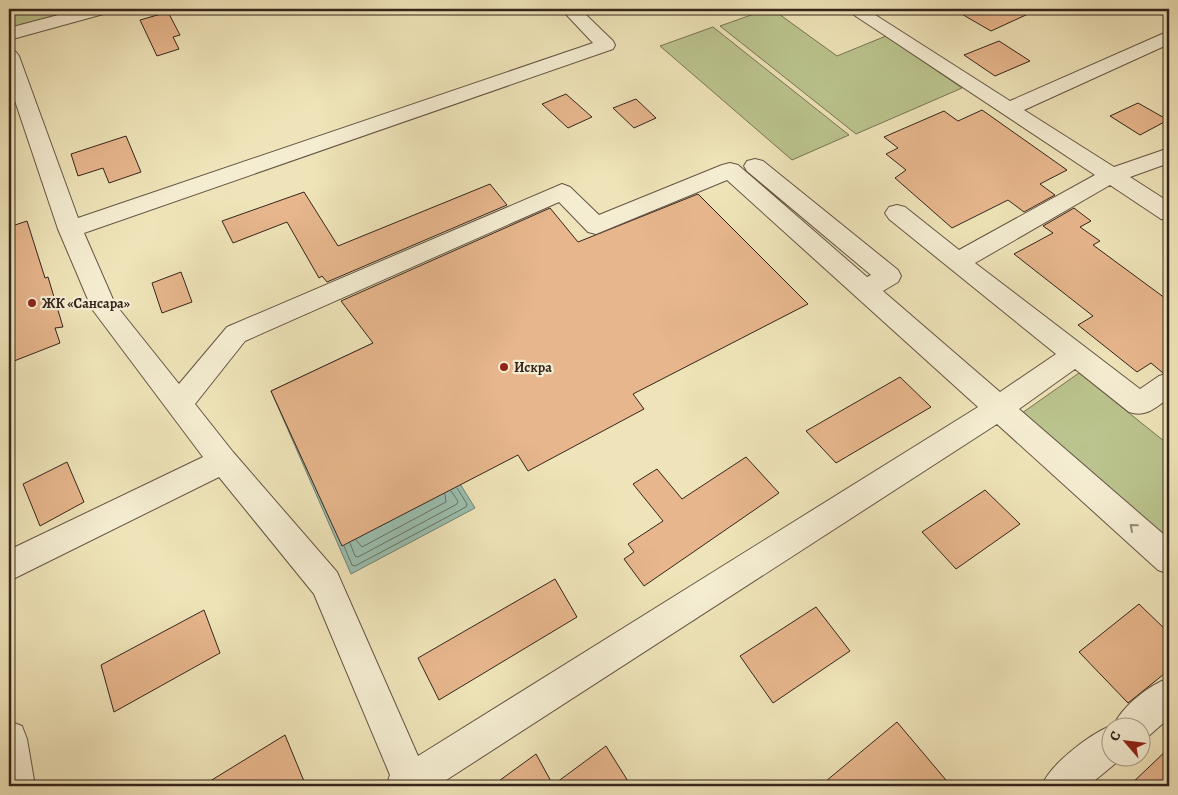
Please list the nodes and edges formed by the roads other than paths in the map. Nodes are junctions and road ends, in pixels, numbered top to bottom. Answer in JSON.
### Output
{"nodes":[{"id":1,"x":101,"y":9,"type":"edge"},
{"id":2,"x":570,"y":9,"type":"edge"},
{"id":3,"x":854,"y":9,"type":"edge"},
{"id":4,"x":9,"y":34,"type":"edge"},
{"id":5,"x":1169,"y":37,"type":"edge"},
{"id":6,"x":9,"y":56,"type":"edge"},
{"id":7,"x":1008,"y":109,"type":"junction"},
{"id":8,"x":1169,"y":155,"type":"edge"},
{"id":9,"x":755,"y":166,"type":"dead end"},
{"id":10,"x":1110,"y":176,"type":"junction"},
{"id":11,"x":897,"y":213,"type":"dead end"},
{"id":12,"x":1169,"y":213,"type":"edge"},
{"id":13,"x":70,"y":229,"type":"junction"},
{"id":14,"x":957,"y":262,"type":"junction"},
{"id":15,"x":864,"y":290,"type":"junction"},
{"id":16,"x":1075,"y":355,"type":"junction"},
{"id":17,"x":1169,"y":384,"type":"edge"},
{"id":18,"x":179,"y":404,"type":"junction"},
{"id":19,"x":998,"y":409,"type":"junction"},
{"id":20,"x":223,"y":461,"type":"junction"},
{"id":21,"x":1169,"y":559,"type":"edge"},
{"id":22,"x":9,"y":566,"type":"edge"},
{"id":23,"x":1169,"y":695,"type":"edge"},
{"id":24,"x":1142,"y":718,"type":"edge"},
{"id":25,"x":9,"y":739,"type":"edge"},
{"id":26,"x":1100,"y":752,"type":"edge"},
{"id":27,"x":409,"y":785,"type":"edge"},
{"id":28,"x":17,"y":786,"type":"edge"},
{"id":29,"x":1060,"y":786,"type":"edge"}],
"edges":[{"from":1,"to":4,"type":"street"},
{"from":2,"to":13,"type":"street"},
{"from":3,"to":7,"type":"street"},
{"from":5,"to":7,"type":"street"},
{"from":6,"to":13,"type":"street"},
{"from":7,"to":10,"type":"street"},
{"from":8,"to":10,"type":"street"},
{"from":9,"to":15,"type":"street"},
{"from":10,"to":12,"type":"street"},
{"from":10,"to":14,"type":"street"},
{"from":11,"to":14,"type":"street"},
{"from":13,"to":18,"type":"street"},
{"from":14,"to":16,"type":"street"},
{"from":15,"to":18,"type":"street"},
{"from":15,"to":19,"type":"street"},
{"from":16,"to":17,"type":"street"},
{"from":16,"to":19,"type":"street"},
{"from":18,"to":20,"type":"street"},
{"from":21,"to":19,"type":"street","one_way":true},
{"from":19,"to":27,"type":"street"},
{"from":20,"to":22,"type":"street"},
{"from":20,"to":27,"type":"street"},
{"from":23,"to":24,"type":"street"},
{"from":25,"to":28,"type":"street"},
{"from":26,"to":29,"type":"street"}]}
